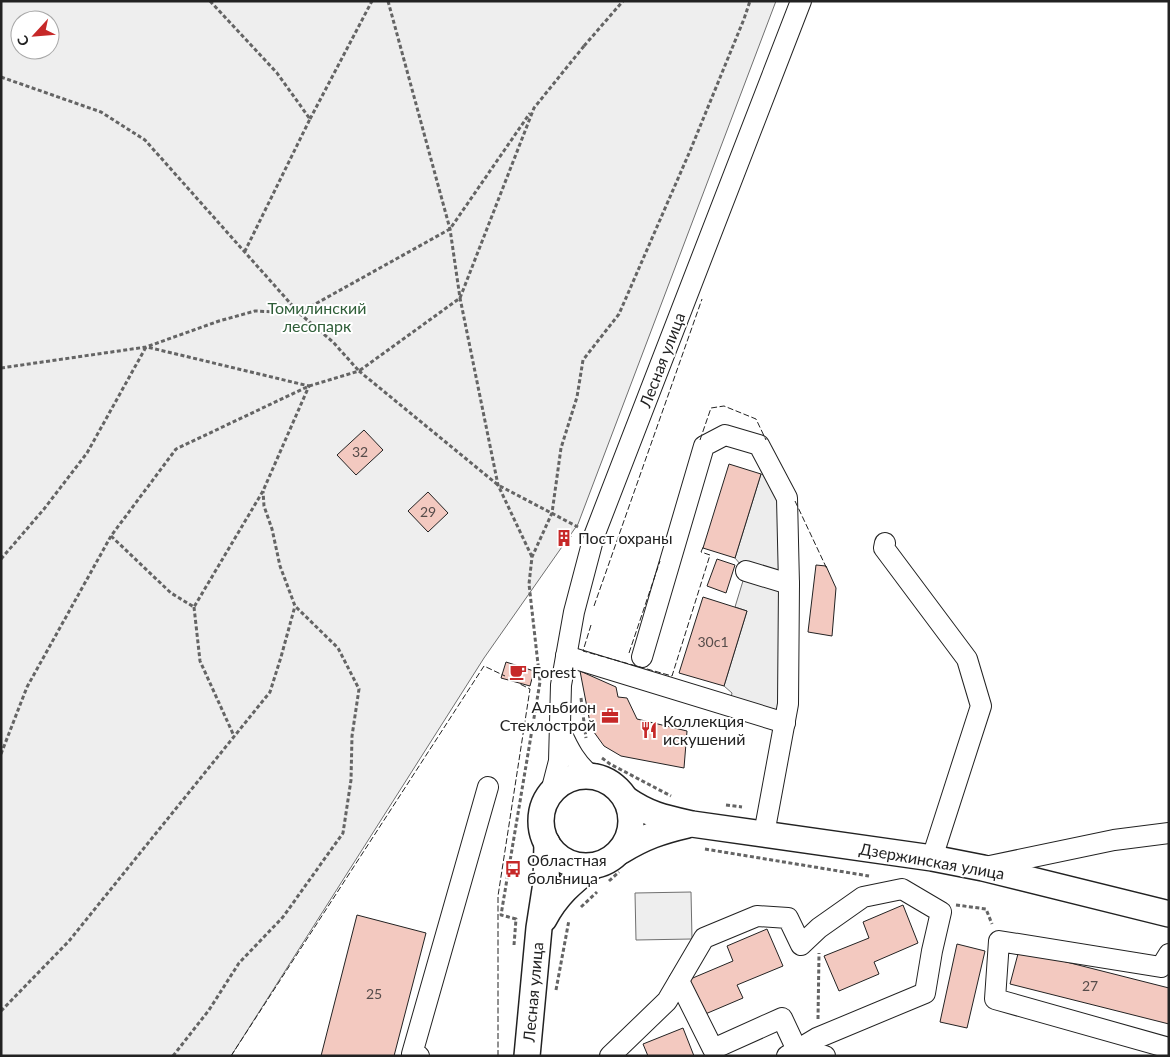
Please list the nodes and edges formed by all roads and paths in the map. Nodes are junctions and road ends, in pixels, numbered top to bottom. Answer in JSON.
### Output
{"nodes":[{"id":1,"x":210,"y":1,"type":"edge"},
{"id":2,"x":372,"y":1,"type":"edge"},
{"id":3,"x":388,"y":1,"type":"edge"},
{"id":4,"x":623,"y":1,"type":"edge"},
{"id":5,"x":750,"y":1,"type":"edge"},
{"id":6,"x":801,"y":1,"type":"edge"},
{"id":7,"x":1,"y":77,"type":"edge"},
{"id":8,"x":534,"y":108,"type":"junction"},
{"id":9,"x":310,"y":119,"type":"junction"},
{"id":10,"x":450,"y":229,"type":"junction"},
{"id":11,"x":245,"y":252,"type":"junction"},
{"id":12,"x":460,"y":298,"type":"junction"},
{"id":13,"x":299,"y":313,"type":"junction"},
{"id":14,"x":146,"y":347,"type":"junction"},
{"id":15,"x":1,"y":368,"type":"edge"},
{"id":16,"x":359,"y":371,"type":"junction"},
{"id":17,"x":308,"y":386,"type":"junction"},
{"id":18,"x":498,"y":485,"type":"junction"},
{"id":19,"x":263,"y":491,"type":"junction"},
{"id":20,"x":552,"y":513,"type":"junction"},
{"id":21,"x":111,"y":536,"type":"junction"},
{"id":22,"x":594,"y":536,"type":"junction"},
{"id":23,"x":885,"y":543,"type":"dead end"},
{"id":24,"x":532,"y":557,"type":"junction"},
{"id":25,"x":1,"y":559,"type":"edge"},
{"id":26,"x":746,"y":571,"type":"dead end"},
{"id":27,"x":789,"y":584,"type":"junction"},
{"id":28,"x":295,"y":606,"type":"junction"},
{"id":29,"x":194,"y":607,"type":"junction"},
{"id":30,"x":566,"y":656,"type":"junction"},
{"id":31,"x":642,"y":657,"type":"dead end"},
{"id":32,"x":581,"y":696,"type":"dead end"},
{"id":33,"x":785,"y":723,"type":"junction"},
{"id":34,"x":559,"y":728,"type":"junction"},
{"id":35,"x":234,"y":736,"type":"junction"},
{"id":36,"x":587,"y":743,"type":"dead end"},
{"id":37,"x":1,"y":754,"type":"edge"},
{"id":38,"x":594,"y":766,"type":"junction"},
{"id":39,"x":488,"y":787,"type":"dead end"},
{"id":40,"x":552,"y":792,"type":"junction"},
{"id":41,"x":678,"y":798,"type":"dead end"},
{"id":42,"x":626,"y":799,"type":"junction"},
{"id":43,"x":723,"y":805,"type":"dead end"},
{"id":44,"x":742,"y":807,"type":"dead end"},
{"id":45,"x":692,"y":824,"type":"junction"},
{"id":46,"x":1169,"y":833,"type":"edge"},
{"id":47,"x":764,"y":834,"type":"junction"},
{"id":48,"x":547,"y":843,"type":"junction"},
{"id":49,"x":932,"y":858,"type":"junction"},
{"id":50,"x":620,"y":861,"type":"junction"},
{"id":51,"x":983,"y":868,"type":"junction"},
{"id":52,"x":599,"y":876,"type":"junction"},
{"id":53,"x":598,"y":891,"type":"dead end"},
{"id":54,"x":577,"y":910,"type":"dead end"},
{"id":55,"x":1169,"y":914,"type":"edge"},
{"id":56,"x":570,"y":917,"type":"dead end"},
{"id":57,"x":539,"y":928,"type":"junction"},
{"id":58,"x":819,"y":928,"type":"junction"},
{"id":59,"x":514,"y":948,"type":"dead end"},
{"id":60,"x":1169,"y":954,"type":"edge"},
{"id":61,"x":679,"y":981,"type":"junction"},
{"id":62,"x":555,"y":995,"type":"dead end"},
{"id":63,"x":1,"y":1011,"type":"edge"},
{"id":64,"x":821,"y":1047,"type":"edge"},
{"id":65,"x":1169,"y":1048,"type":"edge"},
{"id":66,"x":792,"y":1053,"type":"edge"},
{"id":67,"x":414,"y":1055,"type":"edge"},
{"id":68,"x":173,"y":1056,"type":"edge"},
{"id":69,"x":528,"y":1056,"type":"edge"},
{"id":70,"x":610,"y":1056,"type":"edge"}],
"edges":[{"from":1,"to":9,"type":"path"},
{"from":2,"to":9,"type":"path"},
{"from":3,"to":10,"type":"path"},
{"from":4,"to":8,"type":"path"},
{"from":5,"to":20,"type":"path"},
{"from":6,"to":22,"type":"street","name":"Лесная улица"},
{"from":7,"to":11,"type":"path"},
{"from":8,"to":10,"type":"path"},
{"from":8,"to":12,"type":"path"},
{"from":9,"to":11,"type":"path"},
{"from":10,"to":12,"type":"path"},
{"from":10,"to":13,"type":"path"},
{"from":11,"to":13,"type":"path"},
{"from":12,"to":16,"type":"path"},
{"from":12,"to":18,"type":"path"},
{"from":13,"to":14,"type":"path"},
{"from":13,"to":16,"type":"path"},
{"from":14,"to":15,"type":"path"},
{"from":14,"to":17,"type":"path"},
{"from":14,"to":25,"type":"path"},
{"from":16,"to":17,"type":"path"},
{"from":16,"to":18,"type":"path"},
{"from":17,"to":19,"type":"path"},
{"from":17,"to":21,"type":"path"},
{"from":18,"to":20,"type":"path"},
{"from":18,"to":24,"type":"path"},
{"from":19,"to":28,"type":"path"},
{"from":19,"to":29,"type":"path"},
{"from":20,"to":22,"type":"path"},
{"from":20,"to":24,"type":"path"},
{"from":21,"to":29,"type":"path"},
{"from":21,"to":37,"type":"path"},
{"from":22,"to":30,"type":"street","name":"Лесная улица"},
{"from":23,"to":49,"type":"street"},
{"from":24,"to":59,"type":"path"},
{"from":26,"to":27,"type":"street"},
{"from":27,"to":31,"type":"street"},
{"from":27,"to":33,"type":"street"},
{"from":28,"to":35,"type":"path"},
{"from":28,"to":68,"type":"path"},
{"from":29,"to":35,"type":"path"},
{"from":30,"to":33,"type":"street"},
{"from":30,"to":34,"type":"street","name":"Лесная улица"},
{"from":32,"to":36,"type":"path"},
{"from":33,"to":47,"type":"street"},
{"from":34,"to":38,"type":"street","name":"Лесная улица"},
{"from":34,"to":40,"type":"street","name":"Лесная улица"},
{"from":35,"to":63,"type":"path"},
{"from":38,"to":40,"type":"main road"},
{"from":38,"to":41,"type":"path"},
{"from":38,"to":42,"type":"main road"},
{"from":39,"to":67,"type":"street"},
{"from":40,"to":48,"type":"main road"},
{"from":42,"to":45,"type":"main road","name":"Дзержинская улица"},
{"from":42,"to":50,"type":"main road"},
{"from":43,"to":44,"type":"path"},
{"from":45,"to":47,"type":"main road","name":"Дзержинская улица"},
{"from":45,"to":50,"type":"main road","name":"Дзержинская улица"},
{"from":46,"to":51,"type":"street"},
{"from":47,"to":49,"type":"main road","name":"Дзержинская улица"},
{"from":48,"to":52,"type":"main road"},
{"from":48,"to":57,"type":"main road","name":"Лесная улица"},
{"from":49,"to":51,"type":"main road","name":"Дзержинская улица"},
{"from":50,"to":52,"type":"path"},
{"from":50,"to":52,"type":"main road"},
{"from":51,"to":55,"type":"main road","name":"Дзержинская улица"},
{"from":52,"to":57,"type":"main road","name":"Лесная улица"},
{"from":53,"to":54,"type":"path"},
{"from":56,"to":62,"type":"path"},
{"from":57,"to":69,"type":"main road","name":"Лесная улица"},
{"from":58,"to":61,"type":"street"},
{"from":58,"to":64,"type":"path"},
{"from":58,"to":64,"type":"street"},
{"from":60,"to":65,"type":"street"},
{"from":61,"to":66,"type":"street"},
{"from":61,"to":70,"type":"street"},
{"from":64,"to":66,"type":"street"}]}
